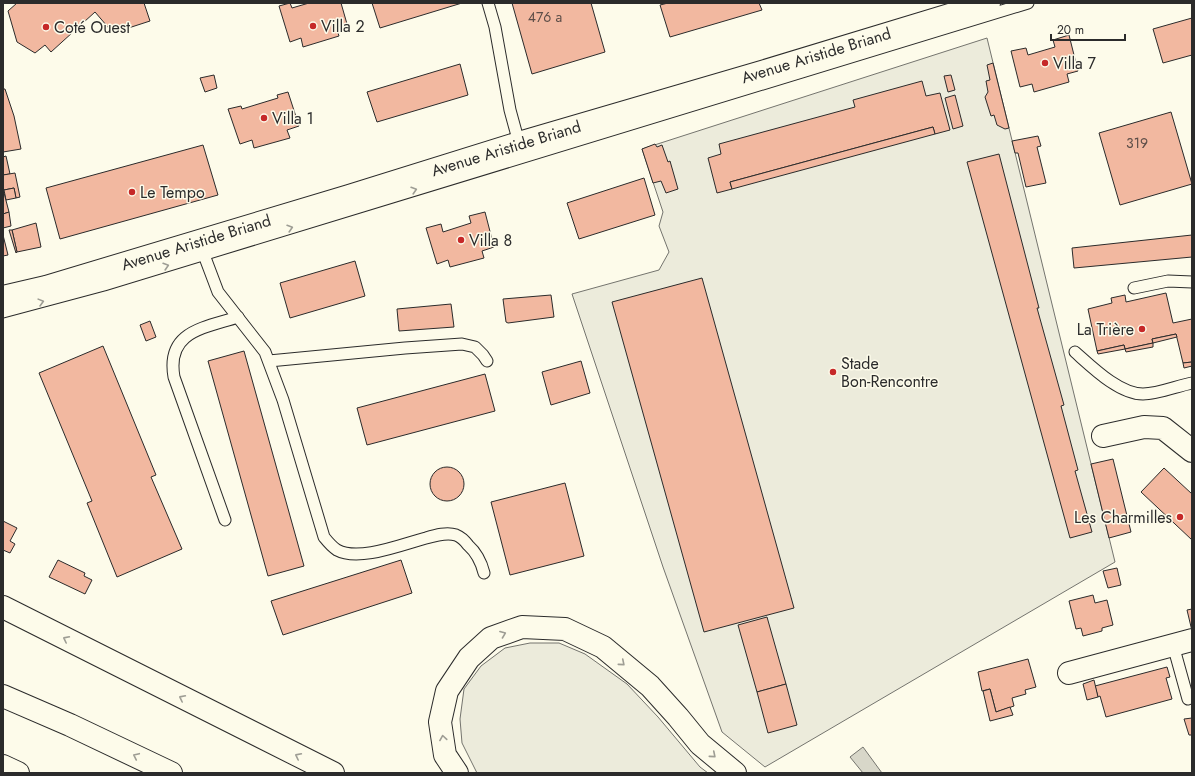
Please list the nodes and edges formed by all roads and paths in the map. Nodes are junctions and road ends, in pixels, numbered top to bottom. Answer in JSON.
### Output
{"nodes":[{"id":1,"x":488,"y":3,"type":"edge"},
{"id":2,"x":989,"y":3,"type":"edge"},
{"id":3,"x":1028,"y":3,"type":"edge"},
{"id":4,"x":519,"y":142,"type":"junction"},
{"id":5,"x":201,"y":248,"type":"junction"},
{"id":6,"x":1192,"y":282,"type":"edge"},
{"id":7,"x":1134,"y":288,"type":"dead end"},
{"id":8,"x":10,"y":293,"type":"edge"},
{"id":9,"x":3,"y":312,"type":"edge"},
{"id":10,"x":238,"y":317,"type":"junction"},
{"id":11,"x":1075,"y":352,"type":"dead end"},
{"id":12,"x":269,"y":361,"type":"junction"},
{"id":13,"x":487,"y":361,"type":"dead end"},
{"id":14,"x":1192,"y":383,"type":"edge"},
{"id":15,"x":1103,"y":436,"type":"dead end"},
{"id":16,"x":1192,"y":451,"type":"edge"},
{"id":17,"x":226,"y":520,"type":"dead end"},
{"id":18,"x":484,"y":573,"type":"dead end"},
{"id":19,"x":3,"y":607,"type":"edge"},
{"id":20,"x":1182,"y":642,"type":"edge"},
{"id":21,"x":1069,"y":673,"type":"dead end"},
{"id":22,"x":3,"y":689,"type":"edge"},
{"id":23,"x":3,"y":696,"type":"edge"},
{"id":24,"x":1188,"y":699,"type":"dead end"},
{"id":25,"x":70,"y":725,"type":"junction"},
{"id":26,"x":3,"y":766,"type":"edge"},
{"id":27,"x":18,"y":773,"type":"edge"},
{"id":28,"x":171,"y":773,"type":"edge"},
{"id":29,"x":333,"y":773,"type":"edge"},
{"id":30,"x":457,"y":773,"type":"edge"},
{"id":31,"x":734,"y":773,"type":"edge"}],
"edges":[{"from":1,"to":4,"type":"lane"},
{"from":2,"to":4,"type":"main road","name":"Avenue Aristide Briand"},
{"from":5,"to":3,"type":"lane","one_way":true},
{"from":4,"to":5,"type":"main road","name":"Avenue Aristide Briand"},
{"from":5,"to":8,"type":"main road","name":"Avenue Aristide Briand"},
{"from":9,"to":5,"type":"lane","one_way":true},
{"from":5,"to":10,"type":"lane"},
{"from":6,"to":7,"type":"lane"},
{"from":10,"to":12,"type":"lane"},
{"from":10,"to":17,"type":"lane"},
{"from":11,"to":14,"type":"lane"},
{"from":12,"to":13,"type":"lane"},
{"from":12,"to":18,"type":"lane"},
{"from":15,"to":16,"type":"main road"},
{"from":29,"to":19,"type":"main road","one_way":true},
{"from":20,"to":21,"type":"main road"},
{"from":20,"to":24,"type":"lane"},
{"from":22,"to":25,"type":"main road"},
{"from":23,"to":25,"type":"main road"},
{"from":28,"to":25,"type":"main road","one_way":true},
{"from":26,"to":27,"type":"main road"},
{"from":30,"to":31,"type":"main road","one_way":true}]}
